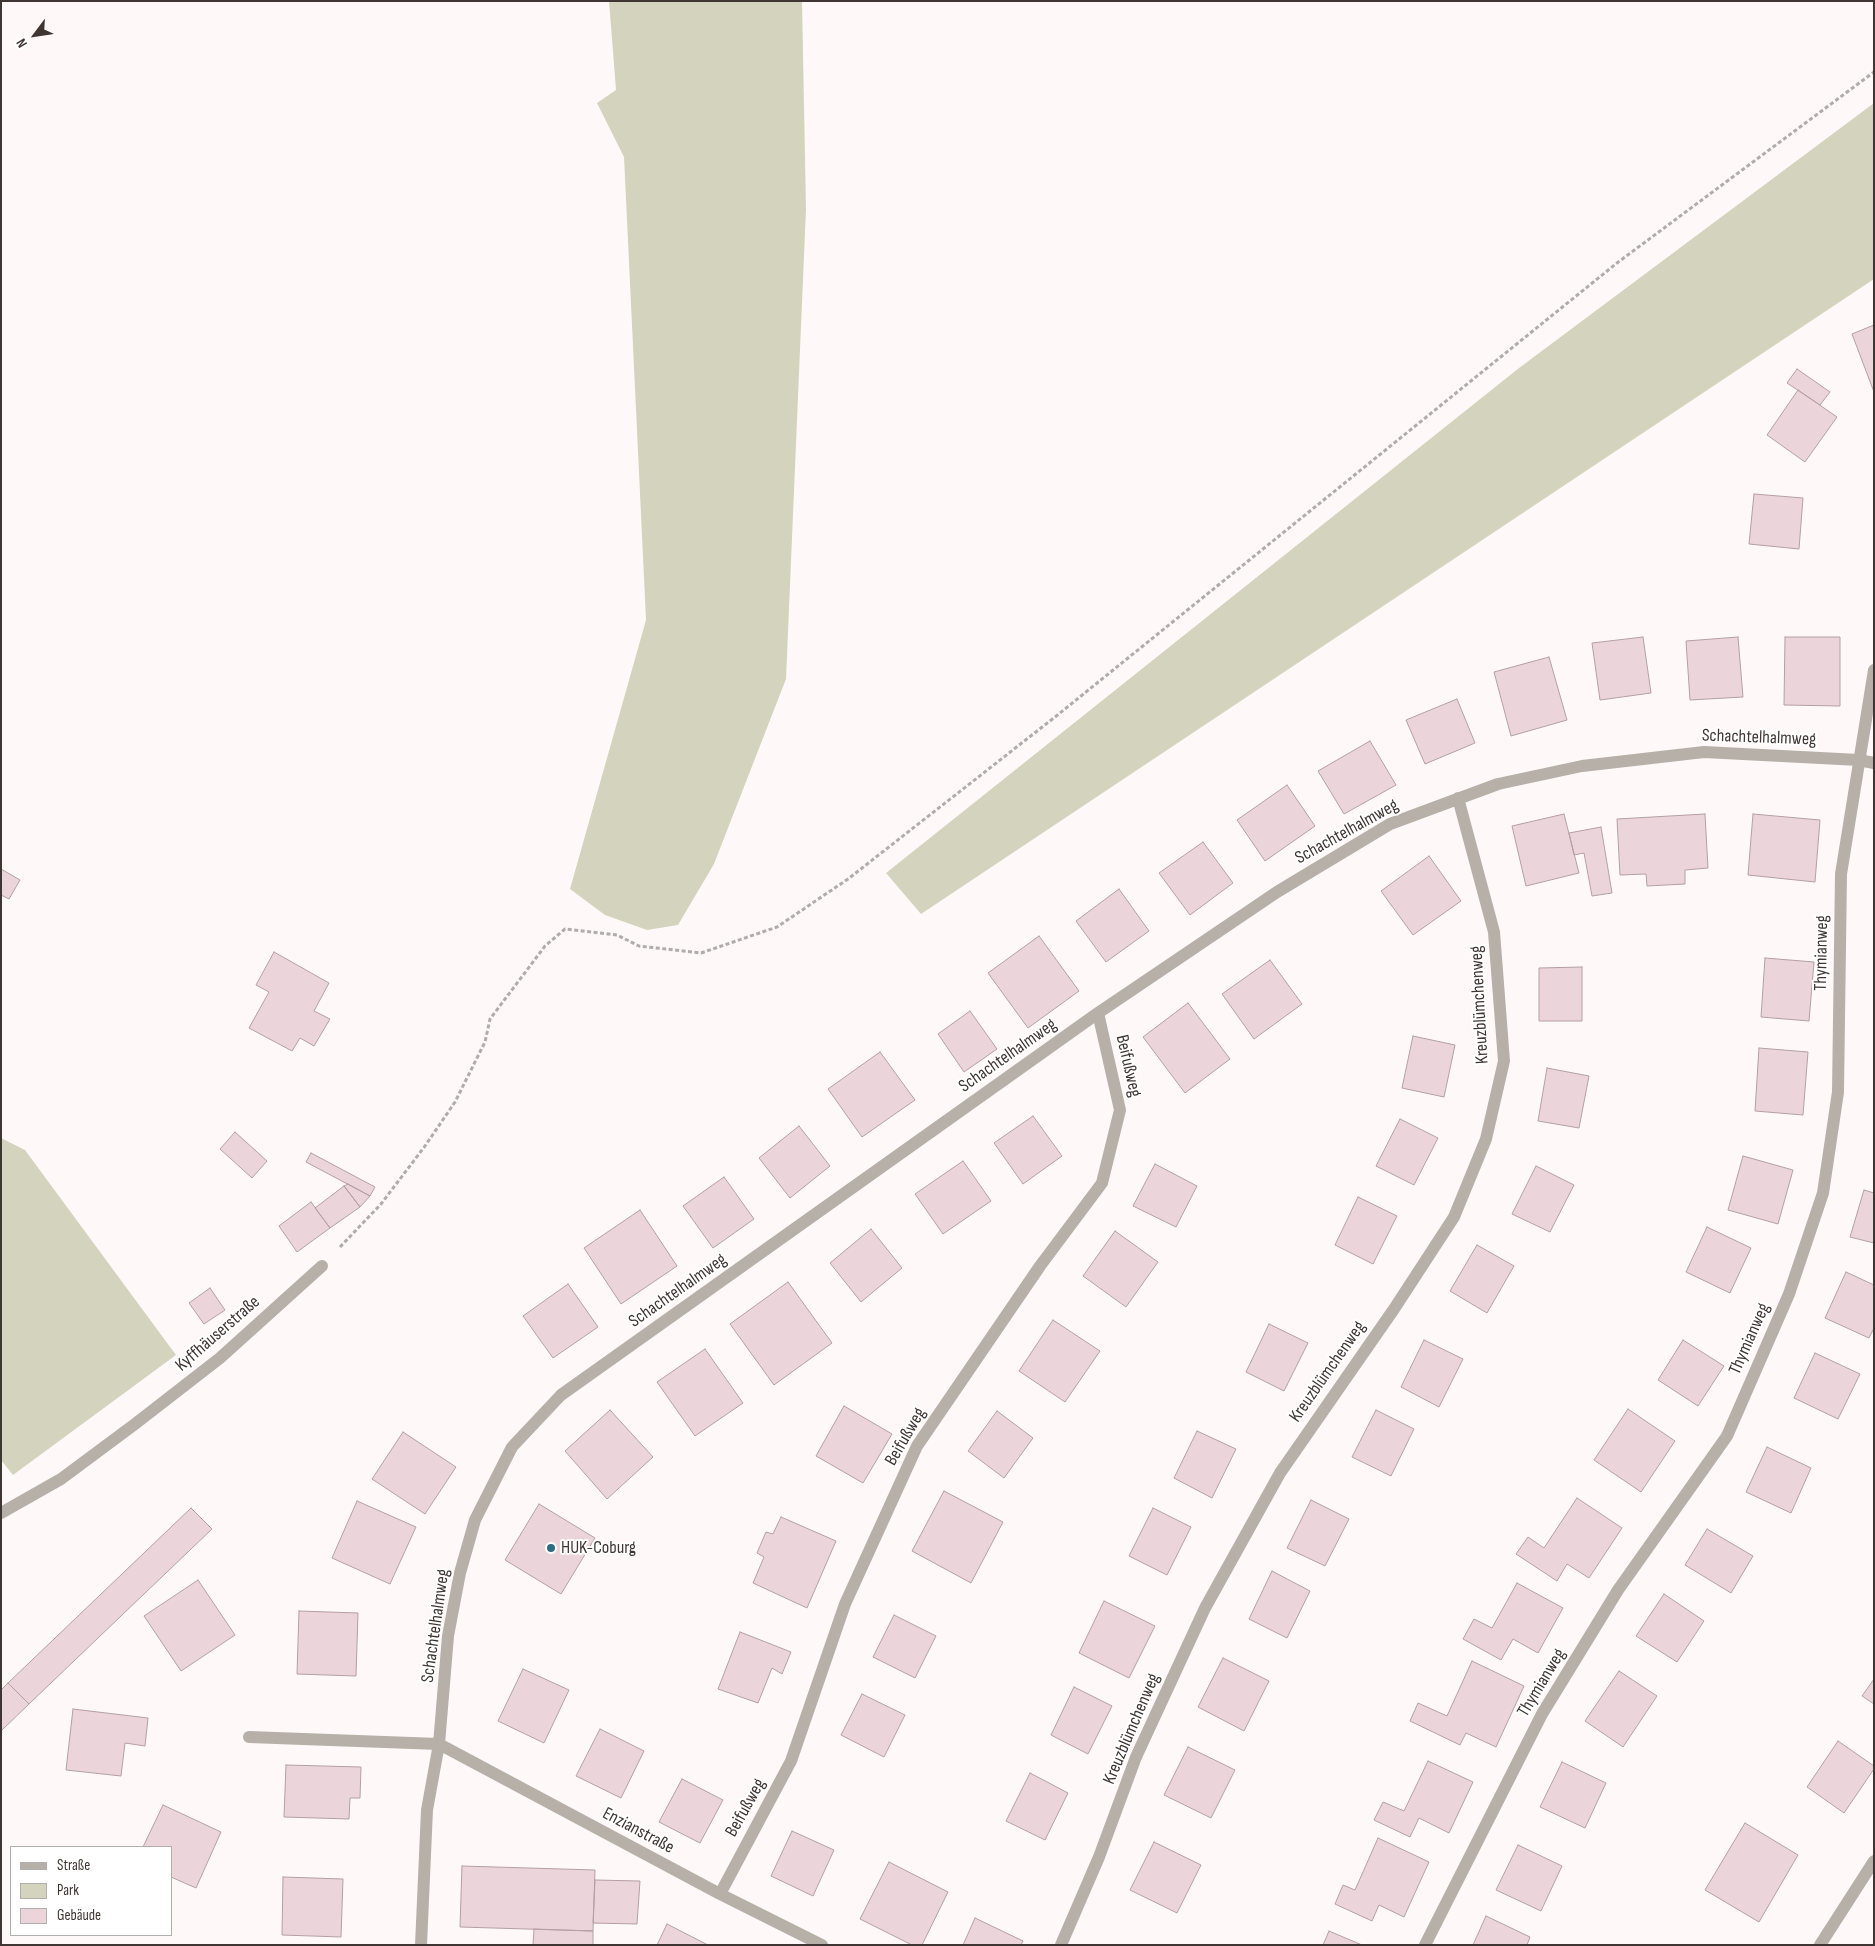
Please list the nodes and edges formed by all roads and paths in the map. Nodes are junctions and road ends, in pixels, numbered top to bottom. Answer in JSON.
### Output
{"nodes":[{"id":1,"x":1874,"y":72,"type":"edge"},
{"id":2,"x":1874,"y":670,"type":"edge"},
{"id":3,"x":1859,"y":760,"type":"junction"},
{"id":4,"x":1874,"y":763,"type":"edge"},
{"id":5,"x":1458,"y":798,"type":"junction"},
{"id":6,"x":1098,"y":1013,"type":"junction"},
{"id":7,"x":322,"y":1266,"type":"joint"},
{"id":8,"x":1,"y":1513,"type":"edge"},
{"id":9,"x":249,"y":1737,"type":"dead end"},
{"id":10,"x":439,"y":1744,"type":"junction"},
{"id":11,"x":1874,"y":1861,"type":"edge"},
{"id":12,"x":720,"y":1894,"type":"junction"},
{"id":13,"x":422,"y":1945,"type":"edge"},
{"id":14,"x":822,"y":1945,"type":"edge"},
{"id":15,"x":1061,"y":1945,"type":"edge"},
{"id":16,"x":1425,"y":1945,"type":"edge"},
{"id":17,"x":1820,"y":1945,"type":"edge"}],
"edges":[{"from":1,"to":7,"type":"path"},
{"from":2,"to":3,"type":"street","name":"Thymianweg"},
{"from":3,"to":4,"type":"street","name":"Schachtelhalmweg"},
{"from":3,"to":5,"type":"street","name":"Schachtelhalmweg"},
{"from":3,"to":16,"type":"street","name":"Thymianweg"},
{"from":5,"to":6,"type":"street","name":"Schachtelhalmweg"},
{"from":5,"to":15,"type":"street","name":"Kreuzblümchenweg"},
{"from":6,"to":10,"type":"street","name":"Schachtelhalmweg"},
{"from":6,"to":12,"type":"street","name":"Beifußweg"},
{"from":7,"to":8,"type":"street","name":"Kyffhäuserstraße"},
{"from":9,"to":10,"type":"street"},
{"from":10,"to":12,"type":"street","name":"Enzianstraße"},
{"from":10,"to":13,"type":"street","name":"Schachtelhalmweg"},
{"from":11,"to":17,"type":"street"},
{"from":12,"to":14,"type":"street","name":"Enzianstraße"}]}
